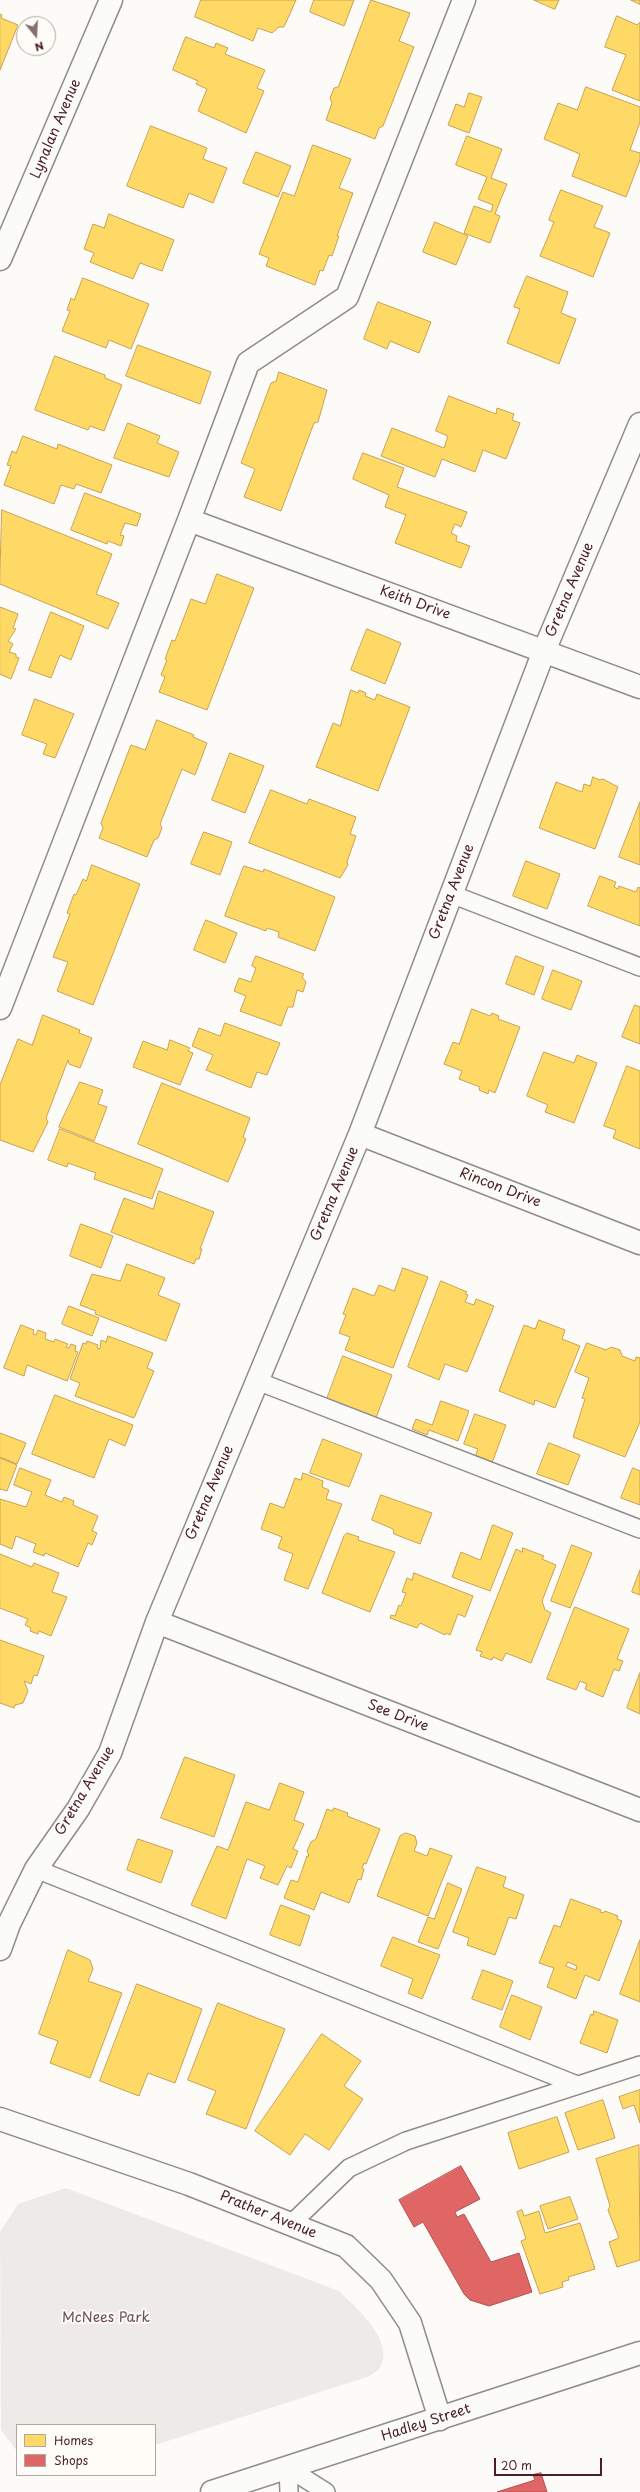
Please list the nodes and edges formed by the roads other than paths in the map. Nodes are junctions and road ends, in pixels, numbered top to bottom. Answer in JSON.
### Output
{"nodes":[{"id":1,"x":112,"y":0,"type":"edge"},
{"id":2,"x":464,"y":0,"type":"edge"},
{"id":3,"x":0,"y":259,"type":"edge"},
{"id":4,"x":640,"y":424,"type":"edge"},
{"id":5,"x":189,"y":520,"type":"junction"},
{"id":6,"x":544,"y":651,"type":"junction"},
{"id":7,"x":640,"y":687,"type":"edge"},
{"id":8,"x":451,"y":894,"type":"junction"},
{"id":9,"x":640,"y":967,"type":"edge"},
{"id":10,"x":0,"y":1008,"type":"edge"},
{"id":11,"x":360,"y":1134,"type":"junction"},
{"id":12,"x":640,"y":1243,"type":"edge"},
{"id":13,"x":257,"y":1381,"type":"junction"},
{"id":14,"x":640,"y":1529,"type":"edge"},
{"id":15,"x":157,"y":1622,"type":"junction"},
{"id":16,"x":640,"y":1810,"type":"edge"},
{"id":17,"x":36,"y":1869,"type":"junction"},
{"id":18,"x":0,"y":1949,"type":"edge"},
{"id":19,"x":640,"y":2065,"type":"edge"},
{"id":20,"x":577,"y":2085,"type":"junction"},
{"id":21,"x":0,"y":2119,"type":"edge"},
{"id":22,"x":292,"y":2223,"type":"junction"},
{"id":23,"x":640,"y":2353,"type":"edge"},
{"id":24,"x":440,"y":2419,"type":"junction"},
{"id":25,"x":288,"y":2468,"type":"junction"},
{"id":26,"x":212,"y":2492,"type":"edge"},
{"id":27,"x":289,"y":2492,"type":"edge"},
{"id":28,"x":326,"y":2492,"type":"edge"}],
"edges":[{"from":1,"to":3,"type":"street","name":"Lynalan Avenue"},
{"from":2,"to":5,"type":"street"},
{"from":4,"to":6,"type":"street","name":"Gretna Avenue"},
{"from":5,"to":6,"type":"street","name":"Keith Drive"},
{"from":5,"to":10,"type":"street"},
{"from":6,"to":7,"type":"street","name":"Keith Drive"},
{"from":6,"to":8,"type":"street","name":"Gretna Avenue"},
{"from":8,"to":9,"type":"lane"},
{"from":8,"to":11,"type":"street","name":"Gretna Avenue"},
{"from":11,"to":12,"type":"street","name":"Rincon Drive"},
{"from":11,"to":13,"type":"street","name":"Gretna Avenue"},
{"from":13,"to":14,"type":"lane"},
{"from":13,"to":15,"type":"street","name":"Gretna Avenue"},
{"from":15,"to":16,"type":"street","name":"See Drive"},
{"from":15,"to":17,"type":"street","name":"Gretna Avenue"},
{"from":17,"to":18,"type":"street","name":"Gretna Avenue"},
{"from":17,"to":20,"type":"lane"},
{"from":19,"to":20,"type":"lane"},
{"from":20,"to":22,"type":"lane"},
{"from":21,"to":22,"type":"street","name":"Prather Avenue"},
{"from":22,"to":24,"type":"street","name":"Prather Avenue"},
{"from":23,"to":24,"type":"street","name":"Hadley Street"},
{"from":24,"to":25,"type":"street","name":"Hadley Street"},
{"from":25,"to":26,"type":"street","name":"Hadley Street"},
{"from":25,"to":27,"type":"lane"},
{"from":25,"to":28,"type":"lane"}]}
